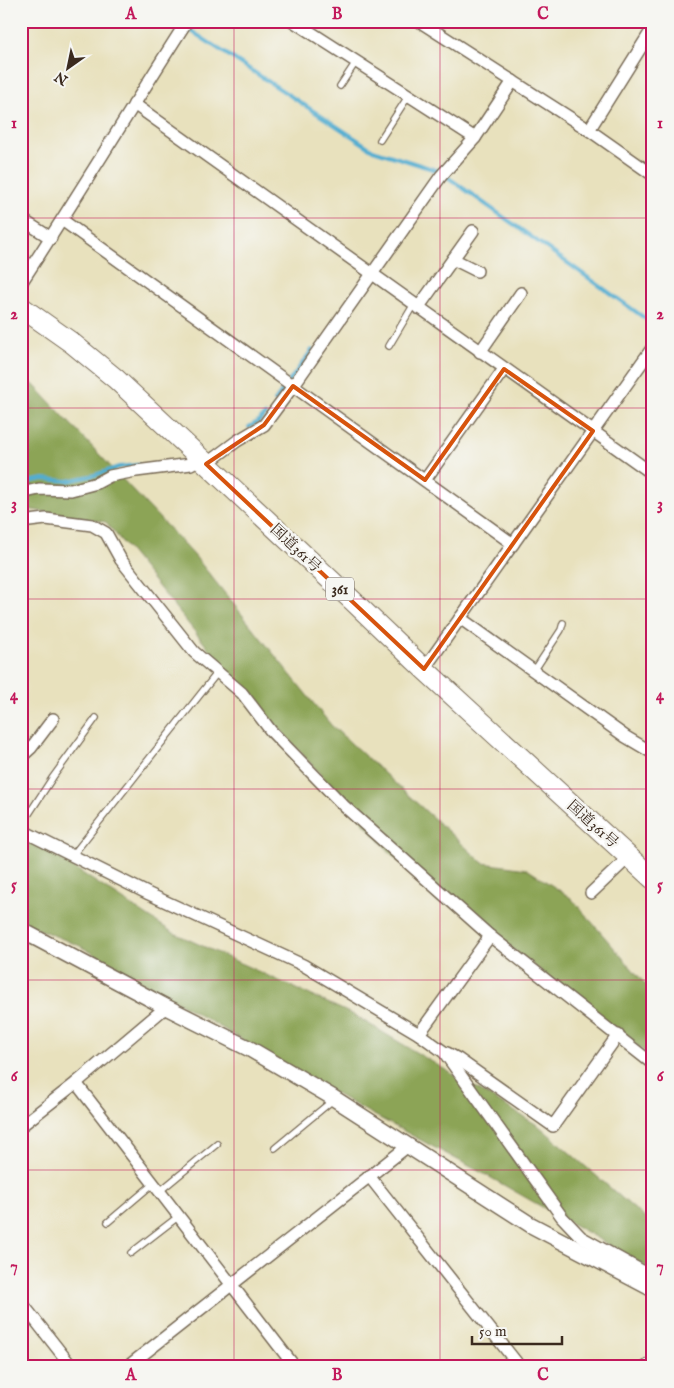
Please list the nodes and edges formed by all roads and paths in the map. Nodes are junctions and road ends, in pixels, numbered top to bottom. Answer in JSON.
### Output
{"nodes":[{"id":1,"x":293,"y":21,"type":"edge"},
{"id":2,"x":419,"y":21,"type":"edge"},
{"id":3,"x":185,"y":25,"type":"edge"},
{"id":4,"x":653,"y":28,"type":"edge"},
{"id":5,"x":356,"y":62,"type":"junction"},
{"id":6,"x":513,"y":81,"type":"junction"},
{"id":7,"x":340,"y":86,"type":"dead end"},
{"id":8,"x":408,"y":96,"type":"junction"},
{"id":9,"x":134,"y":104,"type":"junction"},
{"id":10,"x":589,"y":130,"type":"junction"},
{"id":11,"x":476,"y":138,"type":"junction"},
{"id":12,"x":380,"y":140,"type":"dead end"},
{"id":13,"x":653,"y":176,"type":"edge"},
{"id":14,"x":21,"y":219,"type":"edge"},
{"id":15,"x":62,"y":220,"type":"junction"},
{"id":16,"x":473,"y":231,"type":"dead end"},
{"id":17,"x":51,"y":238,"type":"junction"},
{"id":18,"x":453,"y":259,"type":"junction"},
{"id":19,"x":477,"y":271,"type":"dead end"},
{"id":20,"x":369,"y":272,"type":"junction"},
{"id":21,"x":21,"y":283,"type":"edge"},
{"id":22,"x":521,"y":293,"type":"dead end"},
{"id":23,"x":416,"y":306,"type":"junction"},
{"id":24,"x":21,"y":307,"type":"edge"},
{"id":25,"x":389,"y":346,"type":"dead end"},
{"id":26,"x":653,"y":347,"type":"edge"},
{"id":27,"x":480,"y":352,"type":"junction"},
{"id":28,"x":504,"y":369,"type":"junction"},
{"id":29,"x":290,"y":384,"type":"junction"},
{"id":30,"x":593,"y":432,"type":"junction"},
{"id":31,"x":203,"y":462,"type":"junction"},
{"id":32,"x":653,"y":474,"type":"edge"},
{"id":33,"x":425,"y":480,"type":"junction"},
{"id":34,"x":21,"y":492,"type":"edge"},
{"id":35,"x":21,"y":522,"type":"edge"},
{"id":36,"x":513,"y":544,"type":"junction"},
{"id":37,"x":460,"y":618,"type":"junction"},
{"id":38,"x":563,"y":623,"type":"dead end"},
{"id":39,"x":424,"y":669,"type":"junction"},
{"id":40,"x":534,"y":671,"type":"junction"},
{"id":41,"x":218,"y":672,"type":"junction"},
{"id":42,"x":96,"y":718,"type":"dead end"},
{"id":43,"x":53,"y":719,"type":"dead end"},
{"id":44,"x":653,"y":739,"type":"edge"},
{"id":45,"x":651,"y":752,"type":"edge"},
{"id":46,"x":21,"y":757,"type":"edge"},
{"id":47,"x":21,"y":826,"type":"edge"},
{"id":48,"x":21,"y":830,"type":"edge"},
{"id":49,"x":72,"y":856,"type":"junction"},
{"id":50,"x":629,"y":857,"type":"junction"},
{"id":51,"x":653,"y":879,"type":"edge"},
{"id":52,"x":591,"y":893,"type":"dead end"},
{"id":53,"x":21,"y":930,"type":"edge"},
{"id":54,"x":490,"y":936,"type":"junction"},
{"id":55,"x":166,"y":1007,"type":"junction"},
{"id":56,"x":419,"y":1034,"type":"junction"},
{"id":57,"x":618,"y":1035,"type":"junction"},
{"id":58,"x":444,"y":1052,"type":"junction"},
{"id":59,"x":653,"y":1064,"type":"edge"},
{"id":60,"x":76,"y":1082,"type":"junction"},
{"id":61,"x":336,"y":1099,"type":"junction"},
{"id":62,"x":21,"y":1126,"type":"edge"},
{"id":63,"x":217,"y":1144,"type":"dead end"},
{"id":64,"x":408,"y":1146,"type":"junction"},
{"id":65,"x":275,"y":1148,"type":"dead end"},
{"id":66,"x":369,"y":1176,"type":"junction"},
{"id":67,"x":157,"y":1187,"type":"junction"},
{"id":68,"x":180,"y":1216,"type":"junction"},
{"id":69,"x":108,"y":1222,"type":"dead end"},
{"id":70,"x":131,"y":1253,"type":"dead end"},
{"id":71,"x":653,"y":1282,"type":"edge"},
{"id":72,"x":231,"y":1284,"type":"junction"},
{"id":73,"x":653,"y":1289,"type":"edge"},
{"id":74,"x":21,"y":1302,"type":"edge"},
{"id":75,"x":653,"y":1362,"type":"edge"},
{"id":76,"x":72,"y":1367,"type":"edge"},
{"id":77,"x":127,"y":1367,"type":"edge"},
{"id":78,"x":295,"y":1367,"type":"edge"},
{"id":79,"x":520,"y":1367,"type":"edge"},
{"id":80,"x":646,"y":1367,"type":"edge"}],
"edges":[{"from":1,"to":5,"type":"street"},
{"from":2,"to":6,"type":"street"},
{"from":3,"to":9,"type":"street"},
{"from":4,"to":10,"type":"street"},
{"from":5,"to":7,"type":"lane"},
{"from":5,"to":8,"type":"street"},
{"from":6,"to":10,"type":"street"},
{"from":6,"to":11,"type":"street"},
{"from":8,"to":11,"type":"street"},
{"from":8,"to":12,"type":"lane"},
{"from":9,"to":15,"type":"street"},
{"from":9,"to":20,"type":"street"},
{"from":10,"to":13,"type":"street"},
{"from":11,"to":20,"type":"street"},
{"from":14,"to":17,"type":"street"},
{"from":15,"to":17,"type":"street"},
{"from":15,"to":29,"type":"street"},
{"from":16,"to":18,"type":"street"},
{"from":17,"to":21,"type":"street"},
{"from":18,"to":19,"type":"street"},
{"from":18,"to":23,"type":"street"},
{"from":20,"to":23,"type":"street"},
{"from":20,"to":29,"type":"street"},
{"from":22,"to":27,"type":"street"},
{"from":23,"to":25,"type":"lane"},
{"from":23,"to":27,"type":"street"},
{"from":24,"to":31,"type":"highway","name":"国道361号","number":"361"},
{"from":26,"to":30,"type":"street"},
{"from":27,"to":28,"type":"street"},
{"from":28,"to":30,"type":"street"},
{"from":28,"to":33,"type":"street"},
{"from":29,"to":31,"type":"street"},
{"from":29,"to":33,"type":"street"},
{"from":30,"to":32,"type":"street"},
{"from":30,"to":36,"type":"street"},
{"from":31,"to":34,"type":"street"},
{"from":31,"to":39,"type":"highway","name":"国道361号","number":"361"},
{"from":33,"to":36,"type":"street"},
{"from":35,"to":41,"type":"street"},
{"from":36,"to":37,"type":"street"},
{"from":37,"to":39,"type":"street"},
{"from":37,"to":40,"type":"street"},
{"from":38,"to":40,"type":"lane"},
{"from":39,"to":50,"type":"highway","name":"国道361号","number":"361"},
{"from":40,"to":45,"type":"street"},
{"from":41,"to":49,"type":"lane"},
{"from":41,"to":54,"type":"street"},
{"from":42,"to":47,"type":"lane"},
{"from":43,"to":46,"type":"street"},
{"from":44,"to":45,"type":"lane"},
{"from":48,"to":49,"type":"street"},
{"from":49,"to":56,"type":"street"},
{"from":50,"to":51,"type":"highway","name":"国道361号","number":"361"},
{"from":50,"to":52,"type":"street"},
{"from":53,"to":55,"type":"street"},
{"from":54,"to":56,"type":"street"},
{"from":54,"to":57,"type":"street"},
{"from":55,"to":60,"type":"street"},
{"from":55,"to":61,"type":"street"},
{"from":56,"to":58,"type":"street"},
{"from":57,"to":58,"type":"street"},
{"from":57,"to":59,"type":"street"},
{"from":58,"to":71,"type":"street"},
{"from":60,"to":62,"type":"street"},
{"from":60,"to":67,"type":"street"},
{"from":61,"to":64,"type":"street"},
{"from":61,"to":65,"type":"lane"},
{"from":63,"to":67,"type":"lane"},
{"from":64,"to":66,"type":"street"},
{"from":64,"to":73,"type":"street"},
{"from":66,"to":72,"type":"street"},
{"from":66,"to":79,"type":"street"},
{"from":67,"to":68,"type":"street"},
{"from":67,"to":69,"type":"lane"},
{"from":68,"to":70,"type":"lane"},
{"from":68,"to":72,"type":"street"},
{"from":72,"to":77,"type":"street"},
{"from":72,"to":78,"type":"street"},
{"from":74,"to":76,"type":"street"},
{"from":75,"to":80,"type":"street"}]}
